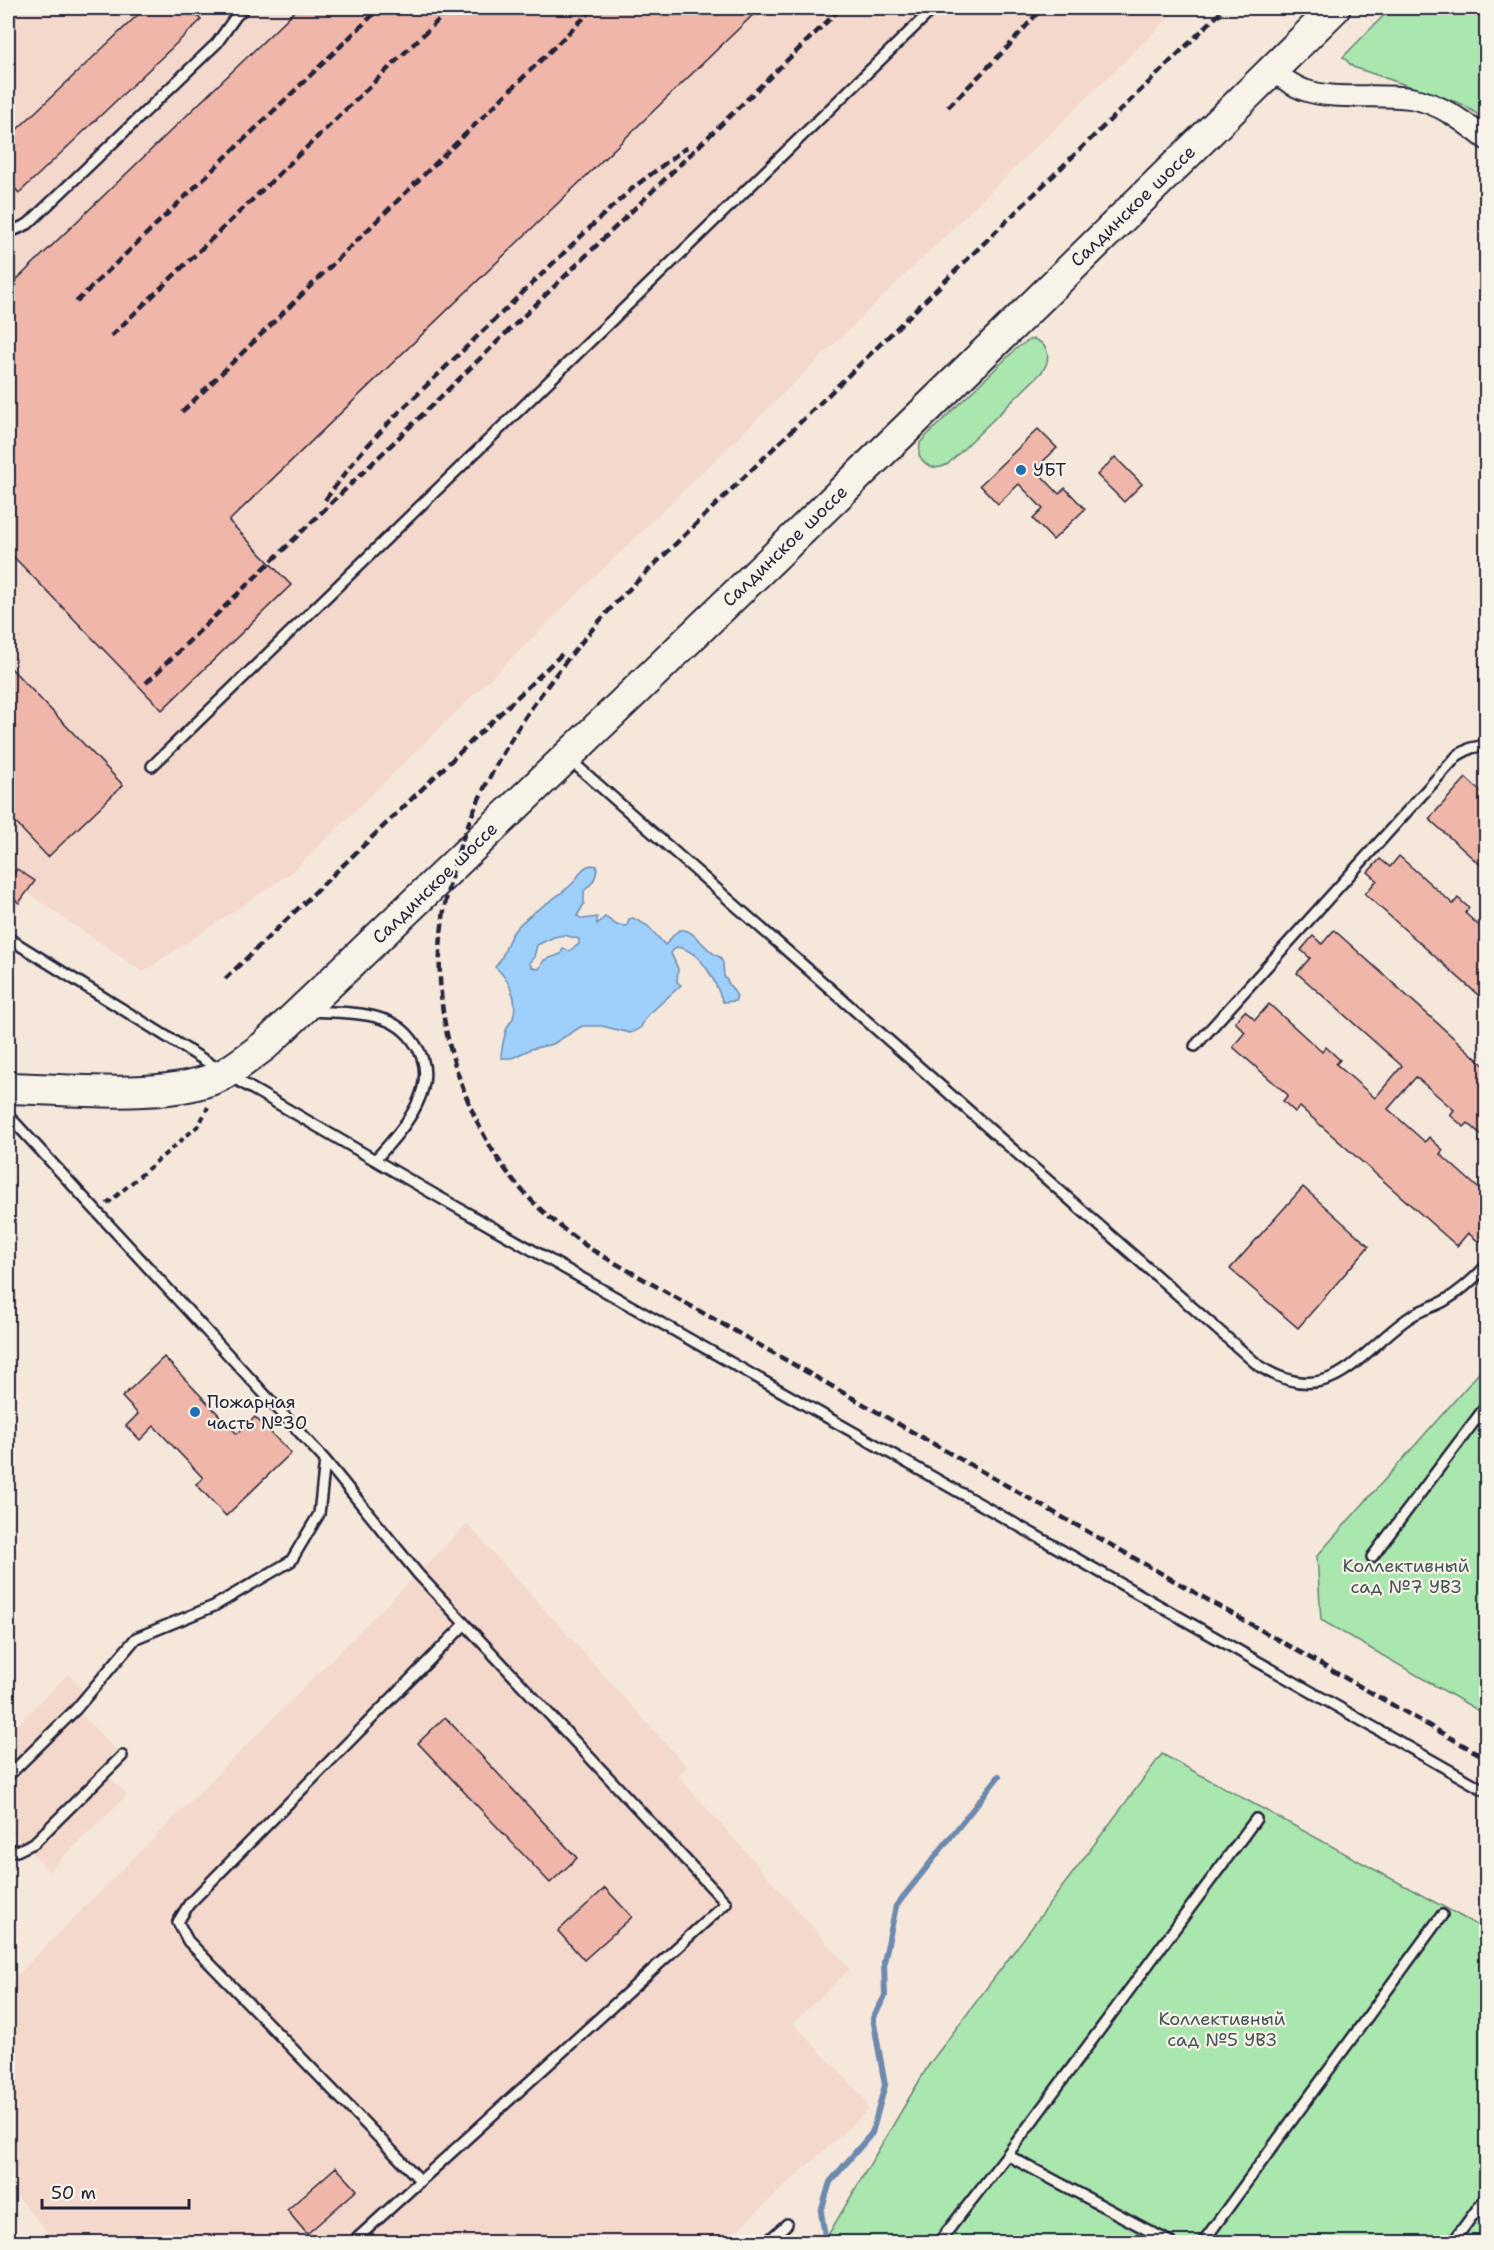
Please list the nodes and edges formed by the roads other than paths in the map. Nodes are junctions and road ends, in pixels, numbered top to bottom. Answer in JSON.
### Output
{"nodes":[{"id":1,"x":244,"y":8,"type":"edge"},
{"id":2,"x":934,"y":8,"type":"edge"},
{"id":3,"x":1335,"y":8,"type":"edge"},
{"id":4,"x":1273,"y":70,"type":"junction"},
{"id":5,"x":1486,"y":139,"type":"edge"},
{"id":6,"x":8,"y":233,"type":"edge"},
{"id":7,"x":1486,"y":745,"type":"edge"},
{"id":8,"x":568,"y":757,"type":"junction"},
{"id":9,"x":152,"y":766,"type":"dead end"},
{"id":10,"x":8,"y":938,"type":"edge"},
{"id":11,"x":302,"y":1011,"type":"junction"},
{"id":12,"x":1195,"y":1046,"type":"dead end"},
{"id":13,"x":225,"y":1073,"type":"junction"},
{"id":14,"x":8,"y":1088,"type":"edge"},
{"id":15,"x":8,"y":1115,"type":"edge"},
{"id":16,"x":375,"y":1160,"type":"junction"},
{"id":17,"x":1486,"y":1266,"type":"edge"},
{"id":18,"x":1486,"y":1406,"type":"edge"},
{"id":19,"x":325,"y":1460,"type":"junction"},
{"id":20,"x":1372,"y":1557,"type":"dead end"},
{"id":21,"x":465,"y":1624,"type":"junction"},
{"id":22,"x":122,"y":1756,"type":"dead end"},
{"id":23,"x":8,"y":1776,"type":"edge"},
{"id":24,"x":1486,"y":1791,"type":"edge"},
{"id":25,"x":1256,"y":1819,"type":"dead end"},
{"id":26,"x":8,"y":1850,"type":"edge"},
{"id":27,"x":1442,"y":1915,"type":"dead end"},
{"id":28,"x":1007,"y":2154,"type":"junction"},
{"id":29,"x":420,"y":2180,"type":"junction"},
{"id":30,"x":1486,"y":2197,"type":"edge"},
{"id":31,"x":787,"y":2224,"type":"dead end"},
{"id":32,"x":353,"y":2242,"type":"edge"},
{"id":33,"x":767,"y":2242,"type":"edge"},
{"id":34,"x":939,"y":2242,"type":"edge"},
{"id":35,"x":1170,"y":2242,"type":"edge"},
{"id":36,"x":1203,"y":2242,"type":"edge"},
{"id":37,"x":1453,"y":2242,"type":"edge"}],
"edges":[{"from":1,"to":6,"type":"lane"},
{"from":2,"to":9,"type":"lane"},
{"from":3,"to":4,"type":"main road","name":"Салдинское шоссе"},
{"from":4,"to":5,"type":"street"},
{"from":4,"to":8,"type":"main road","name":"Салдинское шоссе"},
{"from":7,"to":12,"type":"lane"},
{"from":8,"to":11,"type":"main road","name":"Салдинское шоссе"},
{"from":8,"to":17,"type":"lane"},
{"from":10,"to":13,"type":"lane"},
{"from":11,"to":13,"type":"main road","name":"Салдинское шоссе"},
{"from":11,"to":16,"type":"lane"},
{"from":13,"to":14,"type":"main road","name":"Салдинское шоссе"},
{"from":13,"to":16,"type":"lane"},
{"from":15,"to":19,"type":"lane"},
{"from":16,"to":24,"type":"lane"},
{"from":18,"to":20,"type":"lane"},
{"from":19,"to":21,"type":"lane"},
{"from":19,"to":23,"type":"lane"},
{"from":21,"to":29,"type":"lane"},
{"from":21,"to":29,"type":"lane"},
{"from":22,"to":26,"type":"lane"},
{"from":25,"to":28,"type":"lane"},
{"from":27,"to":36,"type":"lane"},
{"from":28,"to":34,"type":"lane"},
{"from":28,"to":35,"type":"lane"},
{"from":29,"to":32,"type":"lane"},
{"from":30,"to":37,"type":"lane"},
{"from":31,"to":33,"type":"lane"}]}
